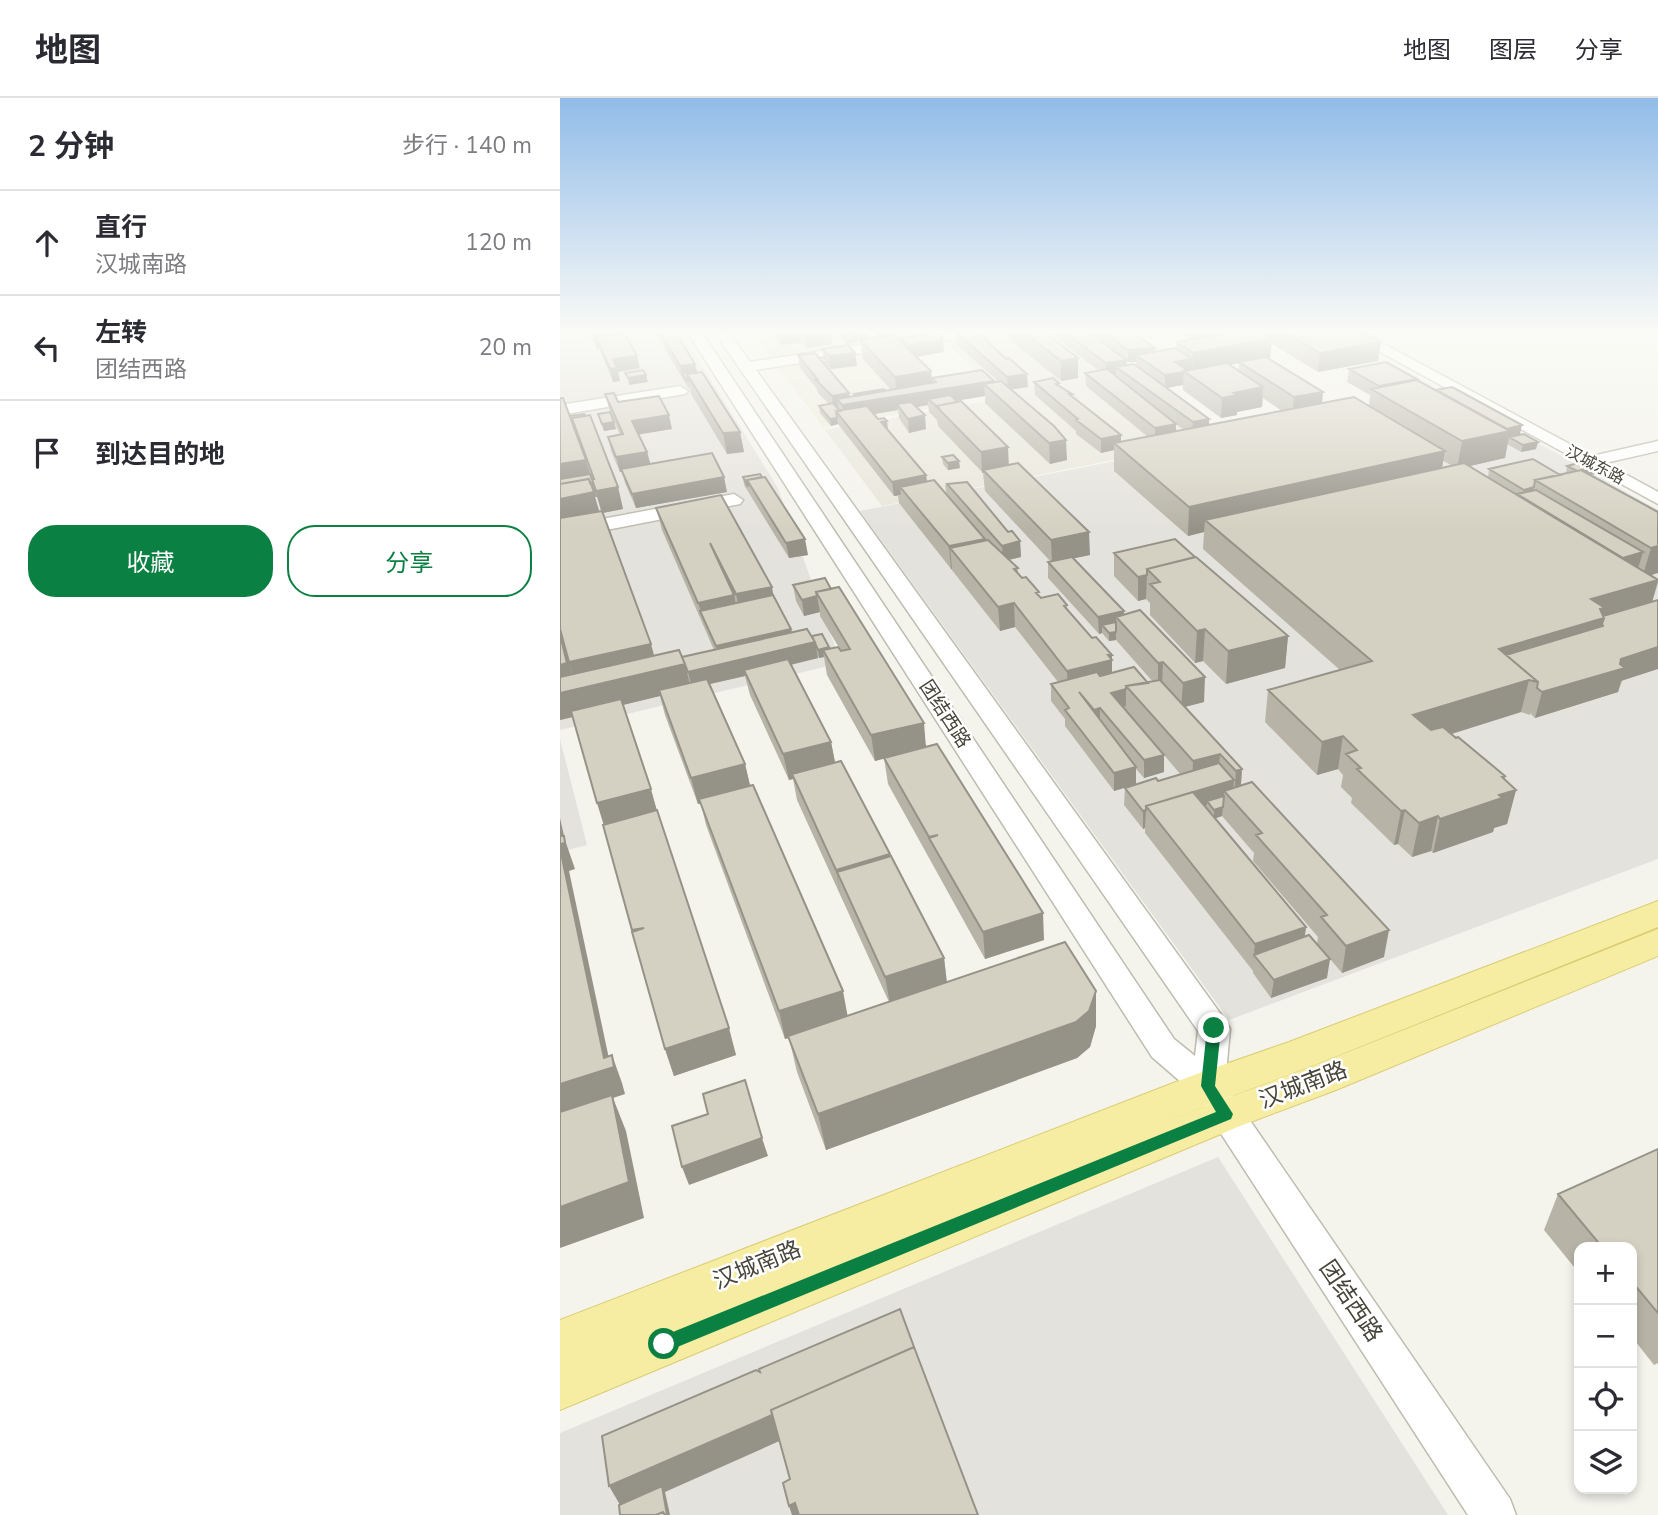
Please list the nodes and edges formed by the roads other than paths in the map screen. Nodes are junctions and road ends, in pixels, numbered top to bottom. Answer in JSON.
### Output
{"nodes":[{"id":1,"x":648,"y":396,"type":"edge"},
{"id":2,"x":736,"y":396,"type":"edge"},
{"id":3,"x":767,"y":396,"type":"edge"},
{"id":4,"x":1468,"y":396,"type":"edge"},
{"id":5,"x":560,"y":410,"type":"edge"},
{"id":6,"x":1658,"y":446,"type":"edge"},
{"id":7,"x":1589,"y":462,"type":"junction"},
{"id":8,"x":1658,"y":499,"type":"edge"},
{"id":9,"x":733,"y":500,"type":"dead end"},
{"id":10,"x":560,"y":533,"type":"edge"},
{"id":11,"x":1658,"y":913,"type":"edge"},
{"id":12,"x":1658,"y":942,"type":"edge"},
{"id":13,"x":1217,"y":1100,"type":"junction"},
{"id":14,"x":560,"y":1343,"type":"edge"},
{"id":15,"x":560,"y":1387,"type":"edge"},
{"id":16,"x":1494,"y":1515,"type":"edge"}],
"edges":[{"from":1,"to":5,"type":"street"},
{"from":2,"to":13,"type":"street","name":"团结西路"},
{"from":3,"to":13,"type":"street","name":"团结西路"},
{"from":4,"to":7,"type":"street","name":"汉城东路"},
{"from":6,"to":7,"type":"street"},
{"from":7,"to":8,"type":"street","name":"汉城东路"},
{"from":9,"to":10,"type":"street"},
{"from":11,"to":13,"type":"main road","name":"汉城南路"},
{"from":12,"to":13,"type":"main road","name":"汉城南路"},
{"from":13,"to":14,"type":"main road","name":"汉城南路"},
{"from":13,"to":15,"type":"main road","name":"汉城南路"},
{"from":13,"to":16,"type":"street","name":"团结西路"}]}
